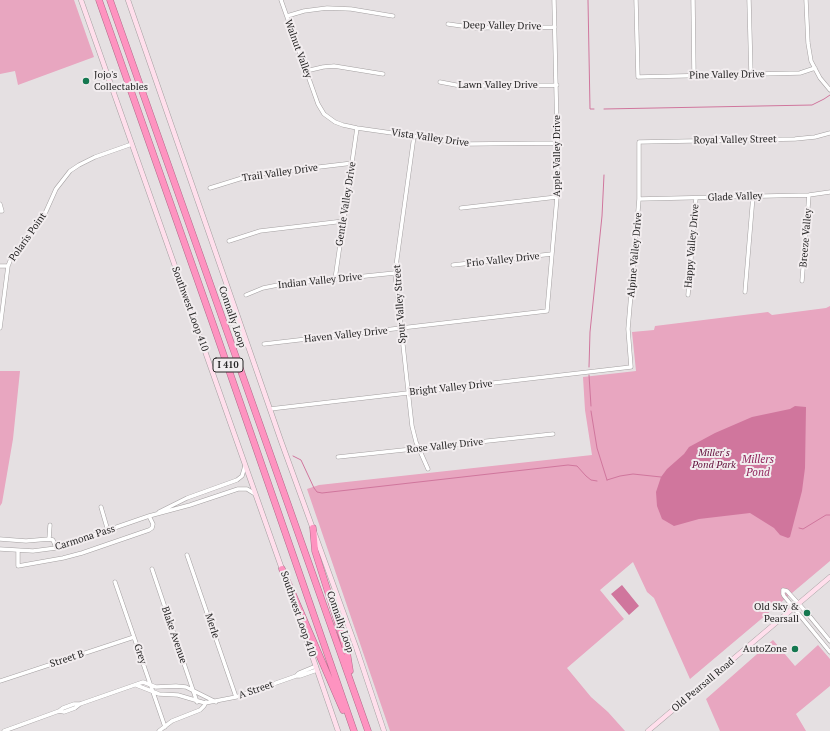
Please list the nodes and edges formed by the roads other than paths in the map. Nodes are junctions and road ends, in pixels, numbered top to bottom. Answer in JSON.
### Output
{"nodes":[{"id":1,"x":81,"y":0,"type":"edge"},
{"id":2,"x":100,"y":0,"type":"edge"},
{"id":3,"x":110,"y":0,"type":"edge"},
{"id":4,"x":128,"y":0,"type":"edge"},
{"id":5,"x":281,"y":0,"type":"edge"},
{"id":6,"x":554,"y":0,"type":"edge"},
{"id":7,"x":636,"y":0,"type":"edge"},
{"id":8,"x":693,"y":0,"type":"edge"},
{"id":9,"x":750,"y":0,"type":"edge"},
{"id":10,"x":806,"y":0,"type":"edge"},
{"id":11,"x":286,"y":16,"type":"junction"},
{"id":12,"x":393,"y":16,"type":"dead end"},
{"id":13,"x":448,"y":24,"type":"dead end"},
{"id":14,"x":555,"y":27,"type":"junction"},
{"id":15,"x":815,"y":68,"type":"junction"},
{"id":16,"x":306,"y":71,"type":"junction"},
{"id":17,"x":383,"y":74,"type":"dead end"},
{"id":18,"x":751,"y":74,"type":"junction"},
{"id":19,"x":694,"y":75,"type":"junction"},
{"id":20,"x":440,"y":82,"type":"dead end"},
{"id":21,"x":557,"y":85,"type":"junction"},
{"id":22,"x":830,"y":90,"type":"edge"},
{"id":23,"x":316,"y":98,"type":"joint"},
{"id":24,"x":357,"y":128,"type":"junction"},
{"id":25,"x":830,"y":133,"type":"edge"},
{"id":26,"x":414,"y":136,"type":"junction"},
{"id":27,"x":639,"y":142,"type":"joint"},
{"id":28,"x":558,"y":143,"type":"junction"},
{"id":29,"x":132,"y":144,"type":"junction"},
{"id":30,"x":353,"y":163,"type":"junction"},
{"id":31,"x":210,"y":188,"type":"dead end"},
{"id":32,"x":830,"y":192,"type":"edge"},
{"id":33,"x":809,"y":195,"type":"junction"},
{"id":34,"x":753,"y":196,"type":"junction"},
{"id":35,"x":557,"y":197,"type":"junction"},
{"id":36,"x":696,"y":198,"type":"junction"},
{"id":37,"x":640,"y":199,"type":"junction"},
{"id":38,"x":0,"y":204,"type":"edge"},
{"id":39,"x":461,"y":208,"type":"dead end"},
{"id":40,"x":1,"y":210,"type":"edge"},
{"id":41,"x":344,"y":221,"type":"junction"},
{"id":42,"x":229,"y":241,"type":"dead end"},
{"id":43,"x":552,"y":254,"type":"junction"},
{"id":44,"x":453,"y":265,"type":"dead end"},
{"id":45,"x":0,"y":266,"type":"edge"},
{"id":46,"x":8,"y":266,"type":"junction"},
{"id":47,"x":395,"y":273,"type":"junction"},
{"id":48,"x":335,"y":279,"type":"junction"},
{"id":49,"x":802,"y":281,"type":"dead end"},
{"id":50,"x":745,"y":292,"type":"dead end"},
{"id":51,"x":246,"y":294,"type":"dead end"},
{"id":52,"x":688,"y":294,"type":"dead end"},
{"id":53,"x":547,"y":311,"type":"joint"},
{"id":54,"x":0,"y":328,"type":"edge"},
{"id":55,"x":401,"y":329,"type":"junction"},
{"id":56,"x":264,"y":344,"type":"dead end"},
{"id":57,"x":631,"y":367,"type":"joint"},
{"id":58,"x":408,"y":392,"type":"junction"},
{"id":59,"x":270,"y":409,"type":"junction"},
{"id":60,"x":553,"y":434,"type":"dead end"},
{"id":61,"x":419,"y":449,"type":"junction"},
{"id":62,"x":338,"y":458,"type":"dead end"},
{"id":63,"x":245,"y":465,"type":"junction"},
{"id":64,"x":428,"y":470,"type":"dead end"},
{"id":65,"x":207,"y":491,"type":"junction"},
{"id":66,"x":256,"y":494,"type":"junction"},
{"id":67,"x":210,"y":498,"type":"junction"},
{"id":68,"x":101,"y":507,"type":"dead end"},
{"id":69,"x":149,"y":516,"type":"junction"},
{"id":70,"x":50,"y":525,"type":"dead end"},
{"id":71,"x":313,"y":528,"type":"junction"},
{"id":72,"x":108,"y":531,"type":"junction"},
{"id":73,"x":0,"y":539,"type":"edge"},
{"id":74,"x":49,"y":539,"type":"junction"},
{"id":75,"x":56,"y":548,"type":"junction"},
{"id":76,"x":0,"y":549,"type":"edge"},
{"id":77,"x":18,"y":551,"type":"junction"},
{"id":78,"x":187,"y":555,"type":"dead end"},
{"id":79,"x":152,"y":569,"type":"dead end"},
{"id":80,"x":282,"y":569,"type":"junction"},
{"id":81,"x":830,"y":577,"type":"edge"},
{"id":82,"x":115,"y":582,"type":"dead end"},
{"id":83,"x":799,"y":604,"type":"junction"},
{"id":84,"x":794,"y":608,"type":"junction"},
{"id":85,"x":134,"y":637,"type":"junction"},
{"id":86,"x":830,"y":640,"type":"edge"},
{"id":87,"x":830,"y":652,"type":"edge"},
{"id":88,"x":317,"y":668,"type":"junction"},
{"id":89,"x":0,"y":682,"type":"edge"},
{"id":90,"x":136,"y":684,"type":"junction"},
{"id":91,"x":150,"y":684,"type":"junction"},
{"id":92,"x":352,"y":688,"type":"junction"},
{"id":93,"x":194,"y":691,"type":"junction"},
{"id":94,"x":153,"y":692,"type":"junction"},
{"id":95,"x":236,"y":697,"type":"junction"},
{"id":96,"x":208,"y":698,"type":"junction"},
{"id":97,"x":197,"y":702,"type":"junction"},
{"id":98,"x":216,"y":702,"type":"junction"},
{"id":99,"x":205,"y":704,"type":"junction"},
{"id":100,"x":165,"y":727,"type":"junction"},
{"id":101,"x":4,"y":731,"type":"edge"},
{"id":102,"x":159,"y":731,"type":"edge"},
{"id":103,"x":338,"y":731,"type":"edge"},
{"id":104,"x":354,"y":731,"type":"edge"},
{"id":105,"x":368,"y":731,"type":"edge"},
{"id":106,"x":384,"y":731,"type":"edge"},
{"id":107,"x":648,"y":731,"type":"edge"}],
"edges":[{"from":1,"to":29,"type":"main road","name":"Southwest Loop 410"},
{"from":2,"to":104,"type":"highway","name":"Connally Loop","number":"I 410"},
{"from":3,"to":92,"type":"highway","name":"Connally Loop","number":"I 410"},
{"from":4,"to":59,"type":"main road"},
{"from":5,"to":11,"type":"street","name":"Walnut Valley"},
{"from":6,"to":14,"type":"street","name":"Apple Valley Drive"},
{"from":7,"to":19,"type":"street","name":"Pine Valley Drive"},
{"from":8,"to":19,"type":"street"},
{"from":9,"to":18,"type":"street"},
{"from":10,"to":15,"type":"street"},
{"from":11,"to":12,"type":"street"},
{"from":11,"to":16,"type":"street","name":"Walnut Valley"},
{"from":13,"to":14,"type":"street","name":"Deep Valley Drive"},
{"from":14,"to":21,"type":"street","name":"Apple Valley Drive"},
{"from":15,"to":18,"type":"street","name":"Pine Valley Drive"},
{"from":15,"to":22,"type":"street"},
{"from":16,"to":17,"type":"street"},
{"from":16,"to":23,"type":"street","name":"Walnut Valley"},
{"from":18,"to":19,"type":"street","name":"Pine Valley Drive"},
{"from":20,"to":21,"type":"street","name":"Lawn Valley Drive"},
{"from":21,"to":28,"type":"street","name":"Apple Valley Drive"},
{"from":23,"to":24,"type":"street","name":"Vista Valley Drive"},
{"from":24,"to":26,"type":"street","name":"Vista Valley Drive"},
{"from":24,"to":30,"type":"street","name":"Gentle Valley Drive"},
{"from":25,"to":27,"type":"street","name":"Royal Valley Street"},
{"from":26,"to":28,"type":"street","name":"Vista Valley Drive"},
{"from":26,"to":47,"type":"street","name":"Spur Valley Street"},
{"from":27,"to":37,"type":"street","name":"Alpine Valley Drive"},
{"from":28,"to":35,"type":"street","name":"Apple Valley Drive"},
{"from":29,"to":46,"type":"street","name":"Polaris Point"},
{"from":29,"to":63,"type":"main road","name":"Southwest Loop 410"},
{"from":30,"to":31,"type":"street","name":"Trail Valley Drive"},
{"from":30,"to":41,"type":"street","name":"Gentle Valley Drive"},
{"from":32,"to":33,"type":"street","name":"Glade Valley"},
{"from":33,"to":34,"type":"street","name":"Glade Valley"},
{"from":33,"to":49,"type":"street","name":"Breeze Valley"},
{"from":34,"to":36,"type":"street","name":"Glade Valley"},
{"from":34,"to":50,"type":"street"},
{"from":35,"to":39,"type":"street"},
{"from":35,"to":43,"type":"street","name":"Apple Valley Drive"},
{"from":36,"to":37,"type":"street","name":"Glade Valley"},
{"from":36,"to":52,"type":"street","name":"Happy Valley Drive"},
{"from":37,"to":57,"type":"street","name":"Alpine Valley Drive"},
{"from":38,"to":40,"type":"street"},
{"from":41,"to":42,"type":"street"},
{"from":41,"to":48,"type":"street","name":"Gentle Valley Drive"},
{"from":43,"to":44,"type":"street","name":"Frio Valley Drive"},
{"from":43,"to":53,"type":"street","name":"Apple Valley Drive"},
{"from":45,"to":46,"type":"street"},
{"from":46,"to":54,"type":"street","name":"Polaris Point"},
{"from":47,"to":48,"type":"street","name":"Indian Valley Drive"},
{"from":47,"to":55,"type":"street","name":"Spur Valley Street"},
{"from":48,"to":51,"type":"street","name":"Indian Valley Drive"},
{"from":53,"to":55,"type":"street","name":"Haven Valley Drive"},
{"from":55,"to":56,"type":"street","name":"Haven Valley Drive"},
{"from":55,"to":58,"type":"street","name":"Spur Valley Street"},
{"from":57,"to":58,"type":"street","name":"Bright Valley Drive"},
{"from":58,"to":59,"type":"street","name":"Bright Valley Drive"},
{"from":58,"to":61,"type":"street","name":"Spur Valley Street"},
{"from":59,"to":71,"type":"main road"},
{"from":60,"to":61,"type":"street","name":"Rose Valley Drive"},
{"from":61,"to":62,"type":"street","name":"Rose Valley Drive"},
{"from":61,"to":64,"type":"street","name":"Spur Valley Street"},
{"from":63,"to":65,"type":"street","name":"Carmona Pass"},
{"from":63,"to":66,"type":"main road","name":"Southwest Loop 410"},
{"from":65,"to":67,"type":"street"},
{"from":65,"to":69,"type":"street","name":"Carmona Pass"},
{"from":66,"to":67,"type":"street","name":"Carmona Pass"},
{"from":66,"to":80,"type":"main road","name":"Southwest Loop 410"},
{"from":67,"to":69,"type":"street","name":"Carmona Pass"},
{"from":68,"to":72,"type":"street"},
{"from":69,"to":72,"type":"street","name":"Carmona Pass"},
{"from":69,"to":77,"type":"street"},
{"from":70,"to":74,"type":"street"},
{"from":71,"to":92,"type":"highway"},
{"from":71,"to":106,"type":"main road"},
{"from":72,"to":75,"type":"street","name":"Carmona Pass"},
{"from":73,"to":74,"type":"street"},
{"from":74,"to":75,"type":"street"},
{"from":75,"to":77,"type":"street","name":"Carmona Pass"},
{"from":76,"to":77,"type":"street","name":"Carmona Pass"},
{"from":78,"to":95,"type":"street","name":"Merle"},
{"from":79,"to":93,"type":"street","name":"Blake Avenue"},
{"from":80,"to":88,"type":"main road","name":"Southwest Loop 410"},
{"from":80,"to":104,"type":"highway"},
{"from":81,"to":83,"type":"main road","name":"Old Pearsall Road"},
{"from":82,"to":85,"type":"street","name":"Grey"},
{"from":83,"to":84,"type":"main road","name":"Old Pearsall Road"},
{"from":83,"to":84,"type":"street"},
{"from":83,"to":86,"type":"street"},
{"from":84,"to":87,"type":"street"},
{"from":84,"to":107,"type":"main road","name":"Old Pearsall Road"},
{"from":85,"to":89,"type":"street","name":"Street B"},
{"from":85,"to":91,"type":"street","name":"Grey"},
{"from":88,"to":95,"type":"street","name":"A Street"},
{"from":88,"to":103,"type":"main road","name":"Southwest Loop 410"},
{"from":90,"to":91,"type":"street"},
{"from":90,"to":94,"type":"street","name":"A Street"},
{"from":90,"to":101,"type":"street"},
{"from":91,"to":93,"type":"street"},
{"from":91,"to":94,"type":"street","name":"Grey"},
{"from":92,"to":105,"type":"highway","name":"Connally Loop","number":"I 410"},
{"from":93,"to":96,"type":"street"},
{"from":93,"to":97,"type":"street","name":"Blake Avenue"},
{"from":94,"to":97,"type":"street","name":"A Street"},
{"from":94,"to":100,"type":"street","name":"Grey"},
{"from":95,"to":98,"type":"street","name":"A Street"},
{"from":96,"to":98,"type":"street"},
{"from":96,"to":99,"type":"street"},
{"from":97,"to":99,"type":"street","name":"A Street"},
{"from":98,"to":99,"type":"street","name":"A Street"},
{"from":99,"to":100,"type":"street"},
{"from":100,"to":102,"type":"street"}]}
